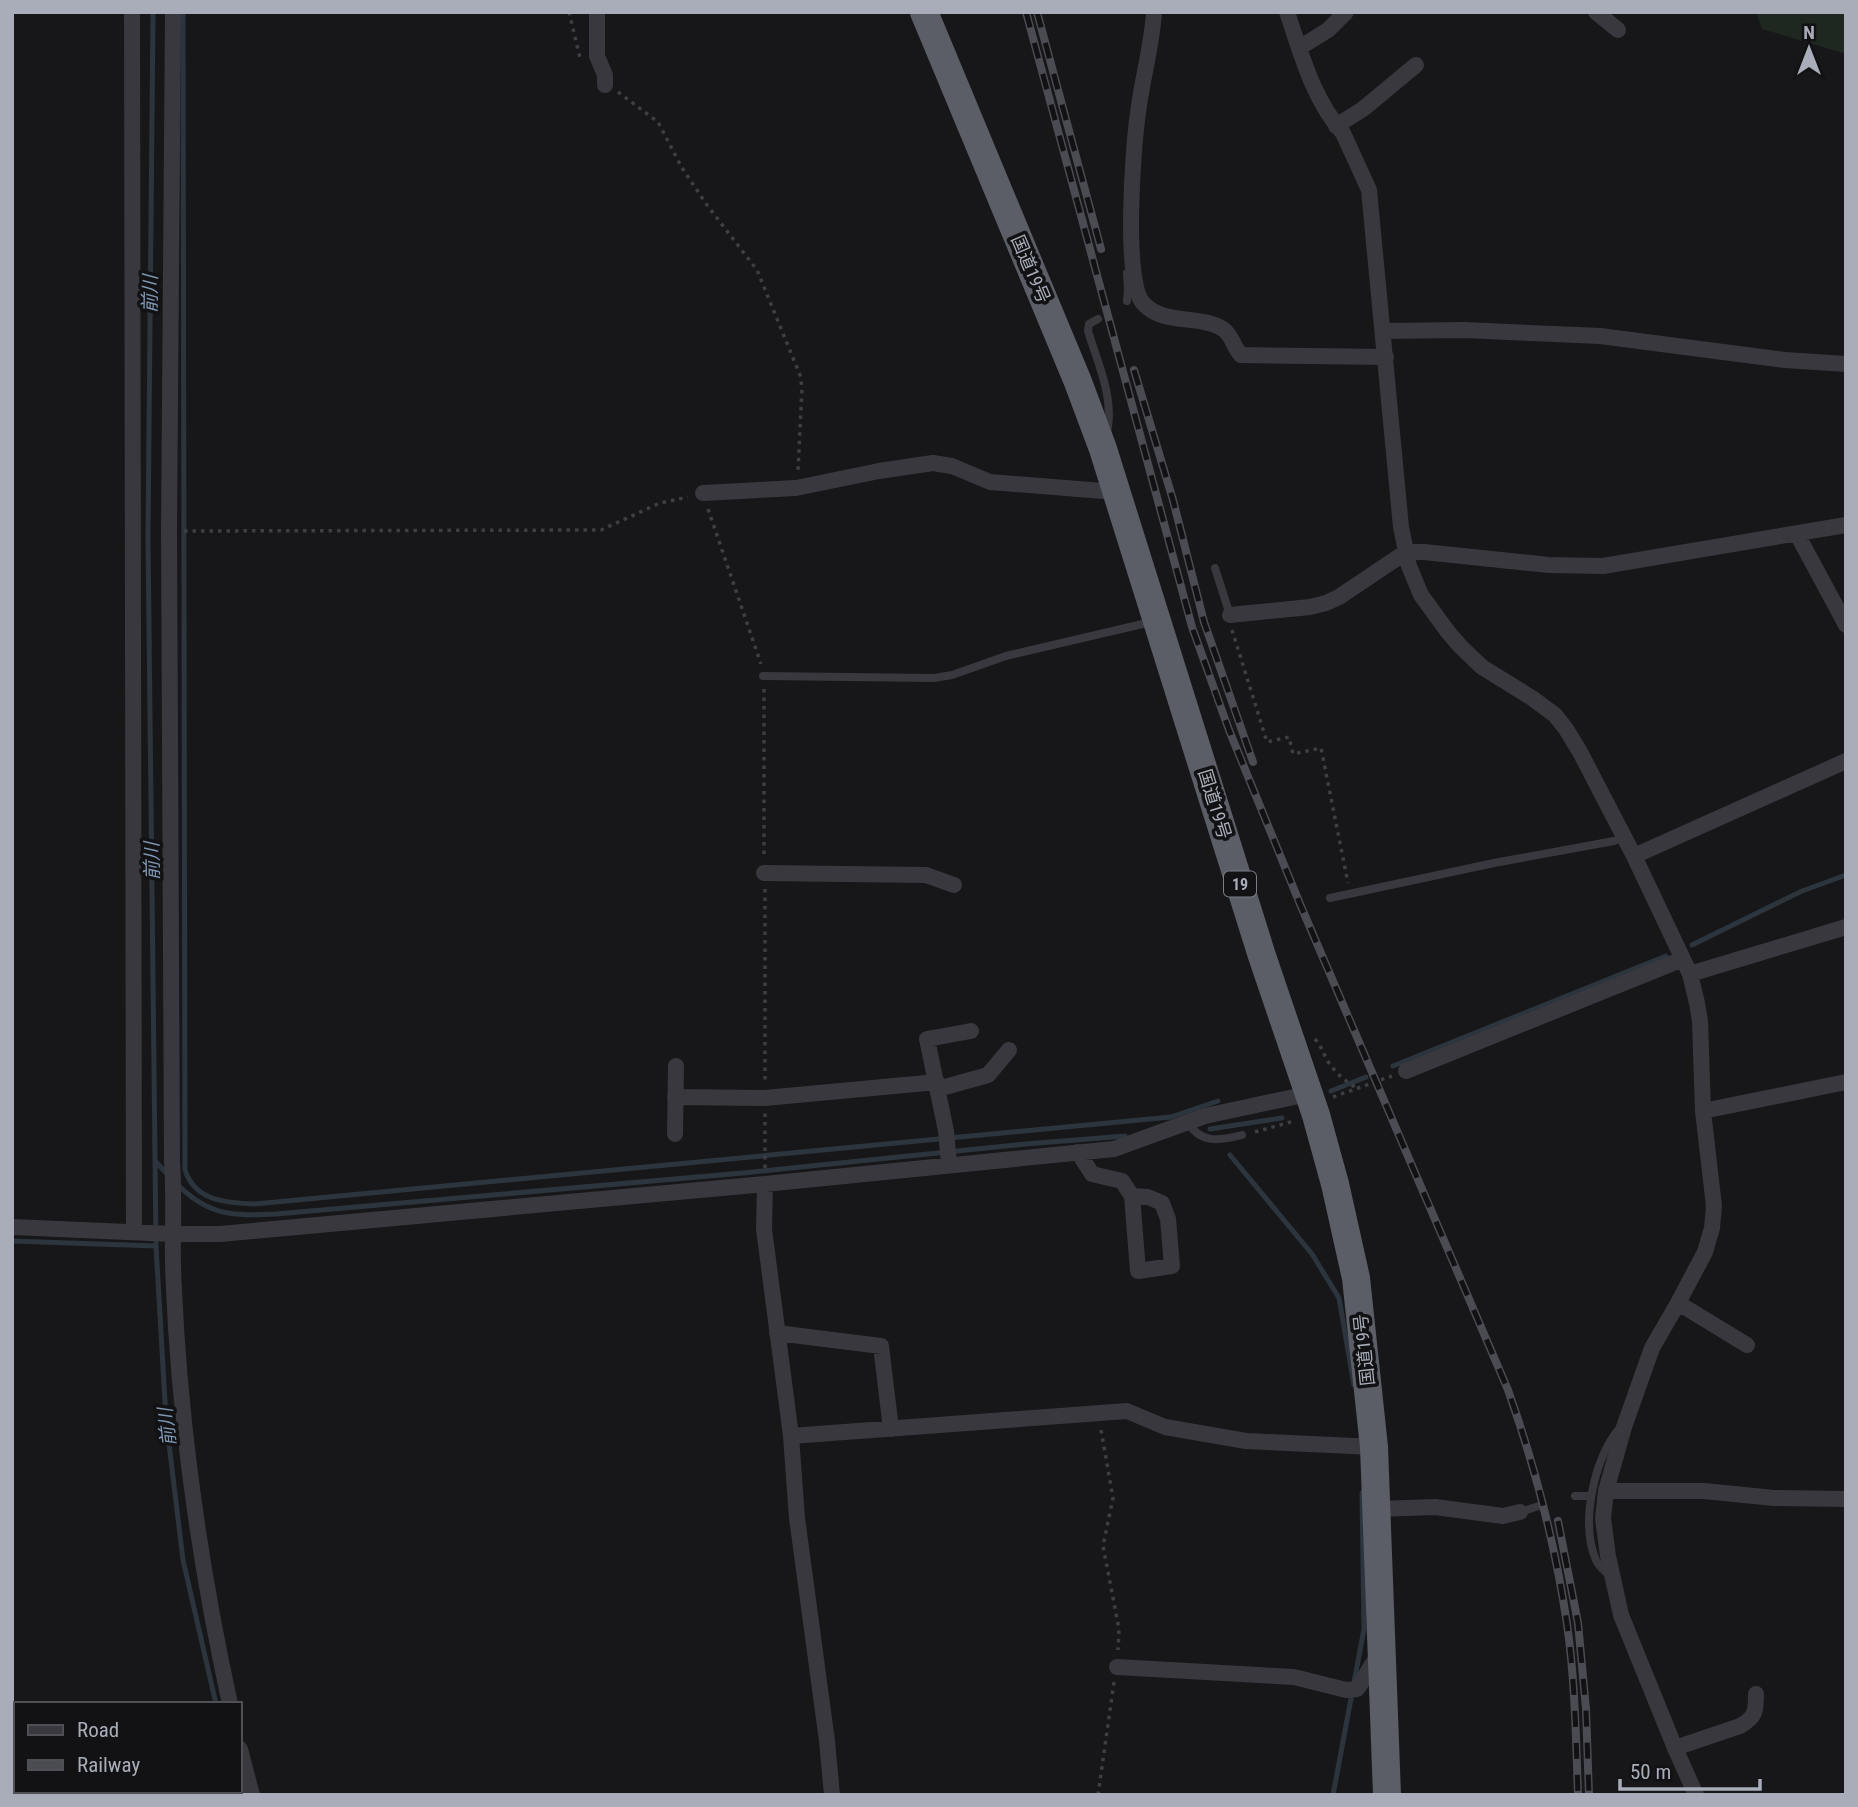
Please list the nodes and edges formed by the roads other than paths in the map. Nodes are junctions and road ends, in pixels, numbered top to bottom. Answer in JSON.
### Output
{"nodes":[{"id":1,"x":132,"y":12,"type":"edge"},
{"id":2,"x":173,"y":12,"type":"edge"},
{"id":3,"x":597,"y":12,"type":"edge"},
{"id":4,"x":924,"y":12,"type":"edge"},
{"id":5,"x":1154,"y":12,"type":"edge"},
{"id":6,"x":1287,"y":12,"type":"edge"},
{"id":7,"x":1346,"y":12,"type":"edge"},
{"id":8,"x":1596,"y":12,"type":"edge"},
{"id":9,"x":1618,"y":30,"type":"dead end"},
{"id":10,"x":1299,"y":48,"type":"junction"},
{"id":11,"x":1416,"y":65,"type":"dead end"},
{"id":12,"x":604,"y":85,"type":"road end"},
{"id":13,"x":1336,"y":126,"type":"junction"},
{"id":14,"x":1131,"y":246,"type":"junction"},
{"id":15,"x":1127,"y":301,"type":"dead end"},
{"id":16,"x":1098,"y":319,"type":"dead end"},
{"id":17,"x":1383,"y":331,"type":"junction"},
{"id":18,"x":1386,"y":357,"type":"junction"},
{"id":19,"x":1846,"y":364,"type":"edge"},
{"id":20,"x":1102,"y":449,"type":"junction"},
{"id":21,"x":1114,"y":488,"type":"junction"},
{"id":22,"x":703,"y":494,"type":"road end"},
{"id":23,"x":1846,"y":525,"type":"edge"},
{"id":24,"x":1797,"y":534,"type":"junction"},
{"id":25,"x":1406,"y":552,"type":"junction"},
{"id":26,"x":1215,"y":568,"type":"dead end"},
{"id":27,"x":1230,"y":615,"type":"joint"},
{"id":28,"x":1157,"y":621,"type":"junction"},
{"id":29,"x":1846,"y":625,"type":"edge"},
{"id":30,"x":764,"y":676,"type":"road end"},
{"id":31,"x":1846,"y":761,"type":"edge"},
{"id":32,"x":1623,"y":838,"type":"junction"},
{"id":33,"x":1634,"y":856,"type":"junction"},
{"id":34,"x":764,"y":873,"type":"road end"},
{"id":35,"x":954,"y":886,"type":"dead end"},
{"id":36,"x":1330,"y":898,"type":"dead end"},
{"id":37,"x":1846,"y":927,"type":"edge"},
{"id":38,"x":1686,"y":967,"type":"junction"},
{"id":39,"x":971,"y":1031,"type":"dead end"},
{"id":40,"x":1009,"y":1049,"type":"dead end"},
{"id":41,"x":676,"y":1066,"type":"dead end"},
{"id":42,"x":1406,"y":1071,"type":"road end"},
{"id":43,"x":1846,"y":1083,"type":"edge"},
{"id":44,"x":938,"y":1086,"type":"junction"},
{"id":45,"x":1318,"y":1096,"type":"junction"},
{"id":46,"x":675,"y":1097,"type":"junction"},
{"id":47,"x":1703,"y":1111,"type":"junction"},
{"id":48,"x":1187,"y":1121,"type":"junction"},
{"id":49,"x":675,"y":1134,"type":"dead end"},
{"id":50,"x":1242,"y":1136,"type":"road end"},
{"id":51,"x":1078,"y":1152,"type":"junction"},
{"id":52,"x":949,"y":1164,"type":"junction"},
{"id":53,"x":765,"y":1184,"type":"junction"},
{"id":54,"x":1132,"y":1196,"type":"junction"},
{"id":55,"x":12,"y":1227,"type":"edge"},
{"id":56,"x":139,"y":1232,"type":"junction"},
{"id":57,"x":168,"y":1233,"type":"junction"},
{"id":58,"x":1678,"y":1303,"type":"junction"},
{"id":59,"x":777,"y":1333,"type":"junction"},
{"id":60,"x":1747,"y":1345,"type":"dead end"},
{"id":61,"x":891,"y":1429,"type":"junction"},
{"id":62,"x":791,"y":1436,"type":"junction"},
{"id":63,"x":1374,"y":1447,"type":"junction"},
{"id":64,"x":1598,"y":1494,"type":"junction"},
{"id":65,"x":1575,"y":1496,"type":"dead end"},
{"id":66,"x":1846,"y":1499,"type":"edge"},
{"id":67,"x":1539,"y":1506,"type":"dead end"},
{"id":68,"x":1378,"y":1508,"type":"junction"},
{"id":69,"x":1520,"y":1512,"type":"joint"},
{"id":70,"x":1381,"y":1653,"type":"junction"},
{"id":71,"x":1117,"y":1667,"type":"road end"},
{"id":72,"x":1756,"y":1694,"type":"dead end"},
{"id":73,"x":230,"y":1702,"type":"edge"},
{"id":74,"x":1675,"y":1748,"type":"junction"},
{"id":75,"x":242,"y":1757,"type":"edge"},
{"id":76,"x":252,"y":1795,"type":"edge"},
{"id":77,"x":832,"y":1795,"type":"edge"},
{"id":78,"x":1387,"y":1795,"type":"edge"},
{"id":79,"x":1696,"y":1795,"type":"edge"}],
"edges":[{"from":1,"to":56,"type":"street"},
{"from":2,"to":57,"type":"street"},
{"from":3,"to":12,"type":"street"},
{"from":4,"to":20,"type":"highway","name":"国道19号","number":"19"},
{"from":5,"to":14,"type":"street"},
{"from":6,"to":10,"type":"street"},
{"from":7,"to":10,"type":"street"},
{"from":8,"to":9,"type":"street"},
{"from":10,"to":13,"type":"street"},
{"from":11,"to":13,"type":"street"},
{"from":13,"to":17,"type":"street"},
{"from":14,"to":15,"type":"lane"},
{"from":14,"to":18,"type":"street"},
{"from":16,"to":20,"type":"lane"},
{"from":17,"to":18,"type":"street"},
{"from":17,"to":19,"type":"street"},
{"from":18,"to":25,"type":"street"},
{"from":20,"to":21,"type":"highway","name":"国道19号","number":"19"},
{"from":21,"to":22,"type":"street"},
{"from":21,"to":28,"type":"highway","name":"国道19号","number":"19"},
{"from":23,"to":24,"type":"street"},
{"from":24,"to":25,"type":"street"},
{"from":24,"to":29,"type":"street"},
{"from":25,"to":27,"type":"street"},
{"from":25,"to":32,"type":"street"},
{"from":26,"to":27,"type":"lane"},
{"from":28,"to":30,"type":"lane"},
{"from":28,"to":45,"type":"highway","name":"国道19号","number":"19"},
{"from":31,"to":33,"type":"street"},
{"from":32,"to":33,"type":"street"},
{"from":32,"to":36,"type":"lane"},
{"from":33,"to":38,"type":"street"},
{"from":34,"to":35,"type":"street"},
{"from":37,"to":38,"type":"street"},
{"from":38,"to":42,"type":"street"},
{"from":38,"to":47,"type":"street"},
{"from":39,"to":44,"type":"street"},
{"from":40,"to":44,"type":"street"},
{"from":41,"to":46,"type":"street"},
{"from":43,"to":47,"type":"street"},
{"from":44,"to":46,"type":"street"},
{"from":44,"to":52,"type":"street"},
{"from":45,"to":48,"type":"street"},
{"from":45,"to":63,"type":"highway","name":"国道19号","number":"19"},
{"from":46,"to":49,"type":"street"},
{"from":47,"to":58,"type":"street"},
{"from":48,"to":50,"type":"lane"},
{"from":48,"to":51,"type":"street"},
{"from":51,"to":52,"type":"street"},
{"from":51,"to":54,"type":"street"},
{"from":52,"to":53,"type":"street"},
{"from":53,"to":57,"type":"street"},
{"from":53,"to":59,"type":"street"},
{"from":54,"to":54,"type":"street"},
{"from":55,"to":56,"type":"street"},
{"from":56,"to":57,"type":"street"},
{"from":57,"to":73,"type":"street"},
{"from":58,"to":60,"type":"street"},
{"from":58,"to":64,"type":"street"},
{"from":59,"to":61,"type":"street"},
{"from":59,"to":62,"type":"street"},
{"from":61,"to":62,"type":"street"},
{"from":61,"to":63,"type":"street"},
{"from":62,"to":77,"type":"street"},
{"from":63,"to":68,"type":"highway","name":"国道19号","number":"19"},
{"from":64,"to":65,"type":"lane"},
{"from":64,"to":66,"type":"street"},
{"from":64,"to":74,"type":"street"},
{"from":67,"to":69,"type":"lane"},
{"from":68,"to":69,"type":"street"},
{"from":68,"to":70,"type":"highway","name":"国道19号","number":"19"},
{"from":70,"to":71,"type":"street"},
{"from":70,"to":78,"type":"highway","name":"国道19号","number":"19"},
{"from":72,"to":74,"type":"street"},
{"from":74,"to":79,"type":"street"},
{"from":75,"to":76,"type":"street"}]}
